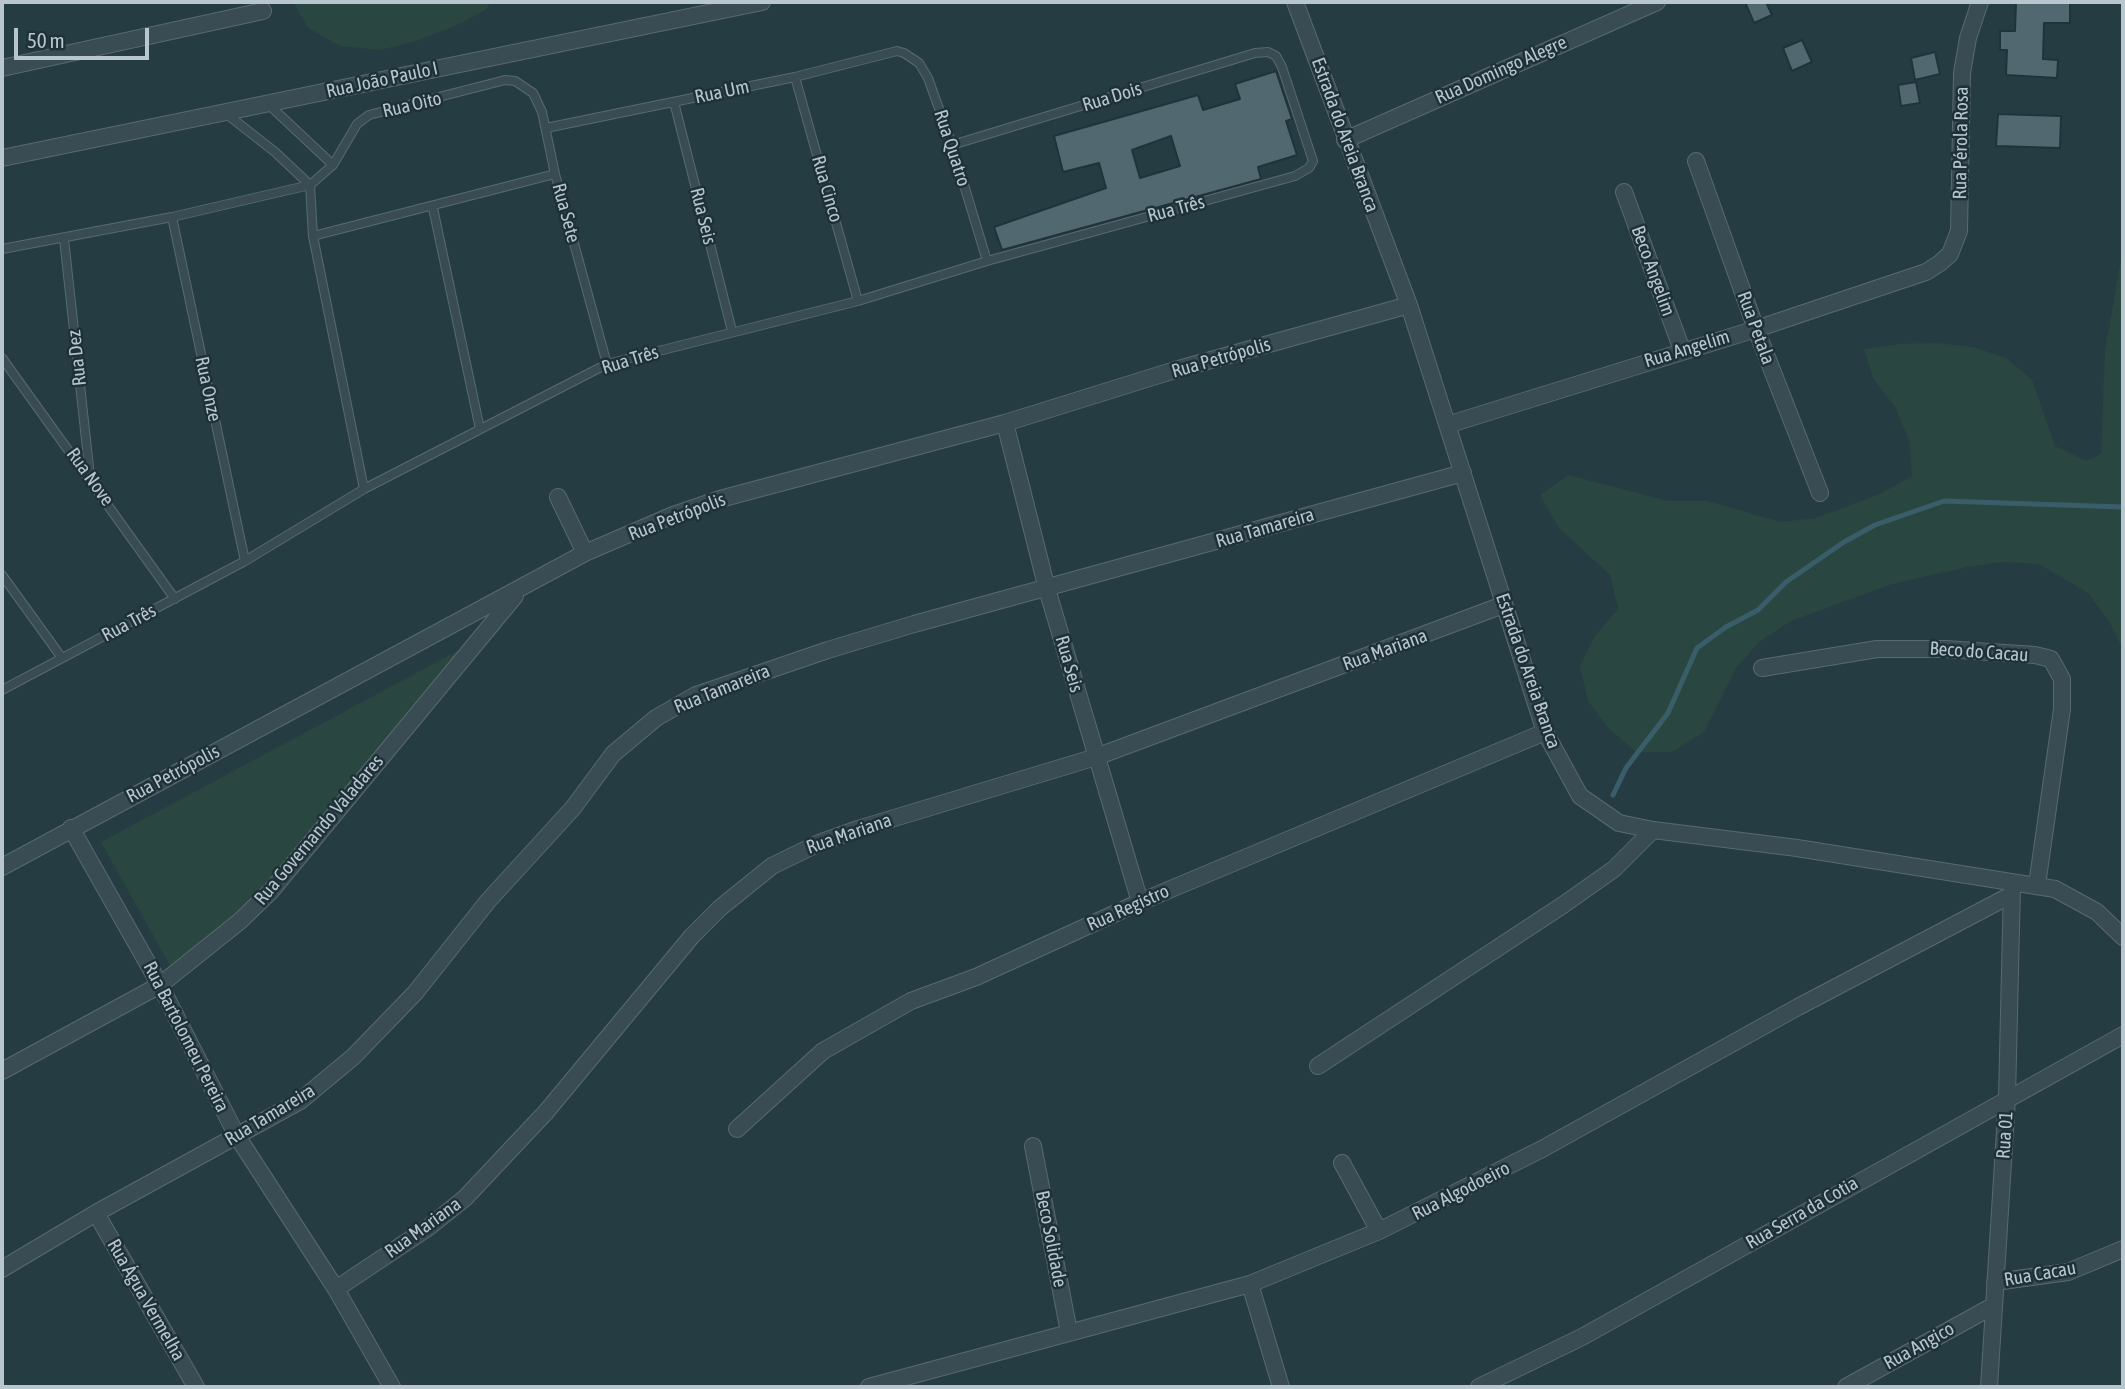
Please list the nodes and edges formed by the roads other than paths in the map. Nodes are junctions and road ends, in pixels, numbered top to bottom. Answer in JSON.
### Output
{"nodes":[{"id":1,"x":762,"y":2,"type":"edge"},
{"id":2,"x":1295,"y":2,"type":"edge"},
{"id":3,"x":1657,"y":2,"type":"edge"},
{"id":4,"x":1980,"y":2,"type":"edge"},
{"id":5,"x":243,"y":8,"type":"edge"},
{"id":6,"x":263,"y":11,"type":"dead end"},
{"id":7,"x":897,"y":51,"type":"joint"},
{"id":8,"x":2,"y":68,"type":"edge"},
{"id":9,"x":795,"y":76,"type":"junction"},
{"id":10,"x":505,"y":80,"type":"joint"},
{"id":11,"x":674,"y":102,"type":"junction"},
{"id":12,"x":267,"y":103,"type":"junction"},
{"id":13,"x":223,"y":112,"type":"junction"},
{"id":14,"x":546,"y":128,"type":"junction"},
{"id":15,"x":1345,"y":140,"type":"junction"},
{"id":16,"x":952,"y":145,"type":"junction"},
{"id":17,"x":2,"y":158,"type":"edge"},
{"id":18,"x":1696,"y":161,"type":"dead end"},
{"id":19,"x":1311,"y":164,"type":"joint"},
{"id":20,"x":333,"y":165,"type":"junction"},
{"id":21,"x":555,"y":174,"type":"junction"},
{"id":22,"x":310,"y":185,"type":"junction"},
{"id":23,"x":1624,"y":192,"type":"dead end"},
{"id":24,"x":433,"y":208,"type":"junction"},
{"id":25,"x":172,"y":217,"type":"junction"},
{"id":26,"x":313,"y":236,"type":"junction"},
{"id":27,"x":64,"y":239,"type":"junction"},
{"id":28,"x":2,"y":249,"type":"edge"},
{"id":29,"x":987,"y":261,"type":"junction"},
{"id":30,"x":1926,"y":272,"type":"joint"},
{"id":31,"x":858,"y":300,"type":"junction"},
{"id":32,"x":1409,"y":305,"type":"junction"},
{"id":33,"x":1756,"y":329,"type":"junction"},
{"id":34,"x":732,"y":331,"type":"junction"},
{"id":35,"x":1682,"y":350,"type":"junction"},
{"id":36,"x":2,"y":358,"type":"edge"},
{"id":37,"x":607,"y":365,"type":"junction"},
{"id":38,"x":1005,"y":424,"type":"junction"},
{"id":39,"x":1447,"y":425,"type":"junction"},
{"id":40,"x":480,"y":429,"type":"junction"},
{"id":41,"x":1462,"y":473,"type":"junction"},
{"id":42,"x":90,"y":477,"type":"junction"},
{"id":43,"x":364,"y":489,"type":"junction"},
{"id":44,"x":1820,"y":493,"type":"dead end"},
{"id":45,"x":558,"y":497,"type":"dead end"},
{"id":46,"x":585,"y":553,"type":"junction"},
{"id":47,"x":245,"y":561,"type":"junction"},
{"id":48,"x":2,"y":575,"type":"edge"},
{"id":49,"x":524,"y":586,"type":"junction"},
{"id":50,"x":1047,"y":589,"type":"junction"},
{"id":51,"x":175,"y":599,"type":"junction"},
{"id":52,"x":1503,"y":605,"type":"junction"},
{"id":53,"x":62,"y":658,"type":"junction"},
{"id":54,"x":1762,"y":668,"type":"dead end"},
{"id":55,"x":2,"y":690,"type":"edge"},
{"id":56,"x":1545,"y":732,"type":"junction"},
{"id":57,"x":1096,"y":757,"type":"junction"},
{"id":58,"x":71,"y":828,"type":"junction"},
{"id":59,"x":1653,"y":830,"type":"junction"},
{"id":60,"x":2,"y":867,"type":"edge"},
{"id":61,"x":2037,"y":885,"type":"junction"},
{"id":62,"x":2012,"y":889,"type":"junction"},
{"id":63,"x":1140,"y":902,"type":"junction"},
{"id":64,"x":2123,"y":937,"type":"edge"},
{"id":65,"x":160,"y":985,"type":"junction"},
{"id":66,"x":2123,"y":1035,"type":"edge"},
{"id":67,"x":1318,"y":1066,"type":"dead end"},
{"id":68,"x":2,"y":1071,"type":"edge"},
{"id":69,"x":2007,"y":1098,"type":"junction"},
{"id":70,"x":737,"y":1129,"type":"dead end"},
{"id":71,"x":236,"y":1136,"type":"junction"},
{"id":72,"x":1033,"y":1146,"type":"dead end"},
{"id":73,"x":1342,"y":1164,"type":"dead end"},
{"id":74,"x":96,"y":1213,"type":"junction"},
{"id":75,"x":1379,"y":1231,"type":"junction"},
{"id":76,"x":2123,"y":1249,"type":"edge"},
{"id":77,"x":2,"y":1269,"type":"edge"},
{"id":78,"x":1995,"y":1282,"type":"junction"},
{"id":79,"x":1250,"y":1284,"type":"junction"},
{"id":80,"x":336,"y":1289,"type":"junction"},
{"id":81,"x":1993,"y":1306,"type":"junction"},
{"id":82,"x":1069,"y":1332,"type":"junction"},
{"id":83,"x":195,"y":1387,"type":"edge"},
{"id":84,"x":393,"y":1387,"type":"edge"},
{"id":85,"x":869,"y":1387,"type":"edge"},
{"id":86,"x":1281,"y":1387,"type":"edge"},
{"id":87,"x":1479,"y":1387,"type":"edge"},
{"id":88,"x":1846,"y":1387,"type":"edge"},
{"id":89,"x":1989,"y":1387,"type":"edge"}],
"edges":[{"from":1,"to":12,"type":"street","name":"Rua João Paulo I"},
{"from":2,"to":15,"type":"street","name":"Estrada do Areia Branca"},
{"from":3,"to":15,"type":"street","name":"Rua Domingo Alegre"},
{"from":4,"to":30,"type":"street","name":"Rua Pérola Rosa"},
{"from":5,"to":6,"type":"street"},
{"from":5,"to":8,"type":"street"},
{"from":7,"to":9,"type":"lane","name":"Rua Um"},
{"from":7,"to":16,"type":"lane","name":"Rua Quatro"},
{"from":9,"to":11,"type":"lane","name":"Rua Um"},
{"from":9,"to":31,"type":"lane","name":"Rua Cinco"},
{"from":10,"to":14,"type":"lane","name":"Rua Sete"},
{"from":10,"to":20,"type":"lane","name":"Rua Oito"},
{"from":11,"to":14,"type":"lane","name":"Rua Um"},
{"from":11,"to":34,"type":"lane","name":"Rua Seis"},
{"from":12,"to":13,"type":"street","name":"Rua João Paulo I"},
{"from":12,"to":20,"type":"lane"},
{"from":13,"to":17,"type":"street","name":"Rua João Paulo I"},
{"from":13,"to":22,"type":"lane"},
{"from":14,"to":21,"type":"lane","name":"Rua Sete"},
{"from":15,"to":32,"type":"street","name":"Estrada do Areia Branca"},
{"from":16,"to":19,"type":"lane","name":"Rua Dois"},
{"from":16,"to":29,"type":"lane","name":"Rua Quatro"},
{"from":18,"to":33,"type":"street","name":"Rua Petala"},
{"from":19,"to":29,"type":"lane","name":"Rua Três"},
{"from":20,"to":22,"type":"lane","name":"Rua Oito"},
{"from":21,"to":24,"type":"lane"},
{"from":21,"to":37,"type":"lane","name":"Rua Sete"},
{"from":22,"to":25,"type":"lane"},
{"from":22,"to":26,"type":"lane"},
{"from":23,"to":35,"type":"street","name":"Beco Angelim"},
{"from":24,"to":26,"type":"lane"},
{"from":24,"to":40,"type":"lane"},
{"from":25,"to":27,"type":"lane"},
{"from":25,"to":47,"type":"lane","name":"Rua Onze"},
{"from":26,"to":43,"type":"lane"},
{"from":27,"to":28,"type":"lane"},
{"from":27,"to":42,"type":"lane","name":"Rua Dez"},
{"from":29,"to":31,"type":"lane","name":"Rua Três"},
{"from":30,"to":33,"type":"street","name":"Rua Angelim"},
{"from":31,"to":34,"type":"lane","name":"Rua Três"},
{"from":32,"to":38,"type":"street","name":"Rua Petrópolis"},
{"from":32,"to":39,"type":"street","name":"Estrada do Areia Branca"},
{"from":33,"to":35,"type":"street","name":"Rua Angelim"},
{"from":33,"to":44,"type":"street","name":"Rua Petala"},
{"from":34,"to":37,"type":"lane","name":"Rua Três"},
{"from":35,"to":39,"type":"street","name":"Rua Angelim"},
{"from":36,"to":42,"type":"lane","name":"Rua Nove"},
{"from":37,"to":40,"type":"lane","name":"Rua Três"},
{"from":38,"to":46,"type":"street","name":"Rua Petrópolis"},
{"from":38,"to":50,"type":"street","name":"Rua Seis"},
{"from":39,"to":41,"type":"street","name":"Estrada do Areia Branca"},
{"from":40,"to":43,"type":"lane","name":"Rua Três"},
{"from":41,"to":50,"type":"street","name":"Rua Tamareira"},
{"from":41,"to":52,"type":"street","name":"Estrada do Areia Branca"},
{"from":42,"to":51,"type":"lane","name":"Rua Nove"},
{"from":43,"to":47,"type":"lane","name":"Rua Três"},
{"from":45,"to":46,"type":"street"},
{"from":46,"to":49,"type":"street","name":"Rua Petrópolis"},
{"from":47,"to":51,"type":"lane","name":"Rua Três"},
{"from":48,"to":53,"type":"lane"},
{"from":49,"to":58,"type":"street","name":"Rua Petrópolis"},
{"from":49,"to":65,"type":"street","name":"Rua Governando Valadares"},
{"from":50,"to":57,"type":"street","name":"Rua Seis"},
{"from":50,"to":71,"type":"street","name":"Rua Tamareira"},
{"from":51,"to":53,"type":"lane","name":"Rua Três"},
{"from":52,"to":56,"type":"street","name":"Estrada do Areia Branca"},
{"from":52,"to":57,"type":"street","name":"Rua Mariana"},
{"from":53,"to":55,"type":"lane","name":"Rua Três"},
{"from":54,"to":61,"type":"street","name":"Beco do Cacau"},
{"from":56,"to":59,"type":"street","name":"Estrada do Areia Branca"},
{"from":56,"to":63,"type":"street","name":"Rua Registro"},
{"from":57,"to":63,"type":"street","name":"Rua Seis"},
{"from":57,"to":80,"type":"street","name":"Rua Mariana"},
{"from":58,"to":60,"type":"street","name":"Rua Petrópolis"},
{"from":58,"to":65,"type":"street","name":"Rua Bartolomeu Pereira"},
{"from":59,"to":62,"type":"street","name":"Estrada do Areia Branca"},
{"from":59,"to":67,"type":"street"},
{"from":61,"to":62,"type":"street","name":"Estrada do Areia Branca"},
{"from":61,"to":64,"type":"street","name":"Estrada do Areia Branca"},
{"from":62,"to":69,"type":"street","name":"Rua 01"},
{"from":62,"to":75,"type":"street","name":"Rua Algodoeiro"},
{"from":63,"to":70,"type":"street","name":"Rua Registro"},
{"from":65,"to":68,"type":"street","name":"Rua Governando Valadares"},
{"from":65,"to":71,"type":"street","name":"Rua Bartolomeu Pereira"},
{"from":66,"to":69,"type":"street","name":"Rua Serra da Cotia"},
{"from":69,"to":78,"type":"street","name":"Rua 01"},
{"from":69,"to":87,"type":"street","name":"Rua Serra da Cotia"},
{"from":71,"to":74,"type":"street","name":"Rua Tamareira"},
{"from":71,"to":80,"type":"street","name":"Rua Bartolomeu Pereira"},
{"from":72,"to":82,"type":"street","name":"Beco Solidade"},
{"from":73,"to":75,"type":"street"},
{"from":74,"to":77,"type":"street","name":"Rua Tamareira"},
{"from":74,"to":83,"type":"street","name":"Rua Água Vermelha"},
{"from":75,"to":79,"type":"street","name":"Rua Algodoeiro"},
{"from":76,"to":78,"type":"street","name":"Rua Cacau"},
{"from":78,"to":81,"type":"street","name":"Rua 01"},
{"from":79,"to":82,"type":"street","name":"Rua Algodoeiro"},
{"from":79,"to":86,"type":"street"},
{"from":80,"to":84,"type":"street","name":"Rua Bartolomeu Pereira"},
{"from":81,"to":88,"type":"street","name":"Rua Angico"},
{"from":81,"to":89,"type":"street","name":"Rua 01"},
{"from":82,"to":85,"type":"street","name":"Rua Algodoeiro"}]}
